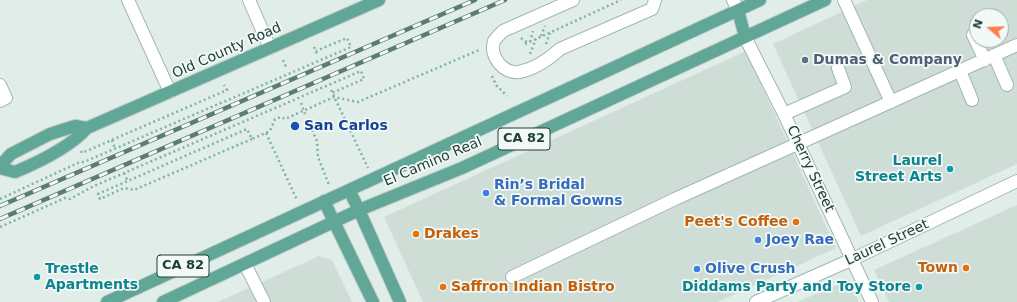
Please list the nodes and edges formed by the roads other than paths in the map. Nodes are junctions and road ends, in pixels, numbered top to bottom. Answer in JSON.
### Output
{"nodes":[{"id":1,"x":128,"y":0,"type":"edge"},
{"id":2,"x":249,"y":0,"type":"edge"},
{"id":3,"x":379,"y":0,"type":"edge"},
{"id":4,"x":573,"y":0,"type":"edge"},
{"id":5,"x":655,"y":0,"type":"edge"},
{"id":6,"x":760,"y":0,"type":"edge"},
{"id":7,"x":825,"y":0,"type":"edge"},
{"id":8,"x":844,"y":0,"type":"edge"},
{"id":9,"x":736,"y":5,"type":"edge"},
{"id":10,"x":745,"y":37,"type":"junction"},
{"id":11,"x":1017,"y":45,"type":"edge"},
{"id":12,"x":270,"y":48,"type":"junction"},
{"id":13,"x":982,"y":48,"type":"edge"},
{"id":14,"x":989,"y":58,"type":"junction"},
{"id":15,"x":838,"y":68,"type":"dead end"},
{"id":16,"x":960,"y":71,"type":"junction"},
{"id":17,"x":0,"y":85,"type":"edge"},
{"id":18,"x":1007,"y":85,"type":"dead end"},
{"id":19,"x":170,"y":92,"type":"junction"},
{"id":20,"x":972,"y":100,"type":"dead end"},
{"id":21,"x":0,"y":101,"type":"edge"},
{"id":22,"x":892,"y":102,"type":"junction"},
{"id":23,"x":784,"y":114,"type":"junction"},
{"id":24,"x":87,"y":128,"type":"junction"},
{"id":25,"x":798,"y":145,"type":"junction"},
{"id":26,"x":0,"y":167,"type":"edge"},
{"id":27,"x":1017,"y":182,"type":"edge"},
{"id":28,"x":349,"y":190,"type":"junction"},
{"id":29,"x":324,"y":201,"type":"junction"},
{"id":30,"x":360,"y":210,"type":"junction"},
{"id":31,"x":335,"y":222,"type":"junction"},
{"id":32,"x":852,"y":259,"type":"junction"},
{"id":33,"x":245,"y":264,"type":"junction"},
{"id":34,"x":512,"y":277,"type":"dead end"},
{"id":35,"x":107,"y":302,"type":"edge"},
{"id":36,"x":163,"y":302,"type":"edge"},
{"id":37,"x":264,"y":302,"type":"edge"},
{"id":38,"x":373,"y":302,"type":"edge"},
{"id":39,"x":400,"y":302,"type":"edge"},
{"id":40,"x":756,"y":302,"type":"edge"},
{"id":41,"x":872,"y":302,"type":"edge"}],
"edges":[{"from":1,"to":19,"type":"street"},
{"from":2,"to":12,"type":"street"},
{"from":3,"to":12,"type":"main road","name":"Old County Road"},
{"from":4,"to":5,"type":"street"},
{"from":6,"to":9,"type":"main road","name":"El Camino Real","number":"CA 82"},
{"from":7,"to":10,"type":"main road","name":"El Camino Real","number":"CA 82"},
{"from":8,"to":22,"type":"street"},
{"from":9,"to":10,"type":"main road"},
{"from":9,"to":28,"type":"main road","name":"El Camino Real","number":"CA 82"},
{"from":10,"to":23,"type":"street","name":"Cherry Street"},
{"from":10,"to":30,"type":"main road","name":"El Camino Real","number":"CA 82"},
{"from":11,"to":14,"type":"street"},
{"from":12,"to":19,"type":"main road","name":"Old County Road"},
{"from":13,"to":14,"type":"street"},
{"from":14,"to":16,"type":"street"},
{"from":14,"to":18,"type":"street"},
{"from":15,"to":23,"type":"street"},
{"from":16,"to":20,"type":"street"},
{"from":16,"to":22,"type":"street"},
{"from":17,"to":21,"type":"street"},
{"from":19,"to":24,"type":"main road","name":"Old County Road"},
{"from":22,"to":25,"type":"street"},
{"from":23,"to":25,"type":"street","name":"Cherry Street"},
{"from":24,"to":26,"type":"main road","name":"Old County Road"},
{"from":24,"to":26,"type":"main road","name":"Old County Road"},
{"from":25,"to":32,"type":"street","name":"Cherry Street"},
{"from":25,"to":34,"type":"street"},
{"from":27,"to":32,"type":"street","name":"Laurel Street"},
{"from":28,"to":29,"type":"main road","name":"El Camino Real","number":"CA 82"},
{"from":28,"to":30,"type":"main road"},
{"from":29,"to":31,"type":"main road"},
{"from":29,"to":35,"type":"main road","name":"El Camino Real","number":"CA 82"},
{"from":30,"to":31,"type":"main road","name":"El Camino Real","number":"CA 82"},
{"from":30,"to":39,"type":"main road"},
{"from":31,"to":33,"type":"main road","name":"El Camino Real","number":"CA 82"},
{"from":31,"to":38,"type":"main road"},
{"from":32,"to":40,"type":"street","name":"Laurel Street"},
{"from":32,"to":41,"type":"street","name":"Cherry Street"},
{"from":33,"to":36,"type":"main road","name":"El Camino Real","number":"CA 82"},
{"from":33,"to":37,"type":"street"}]}
